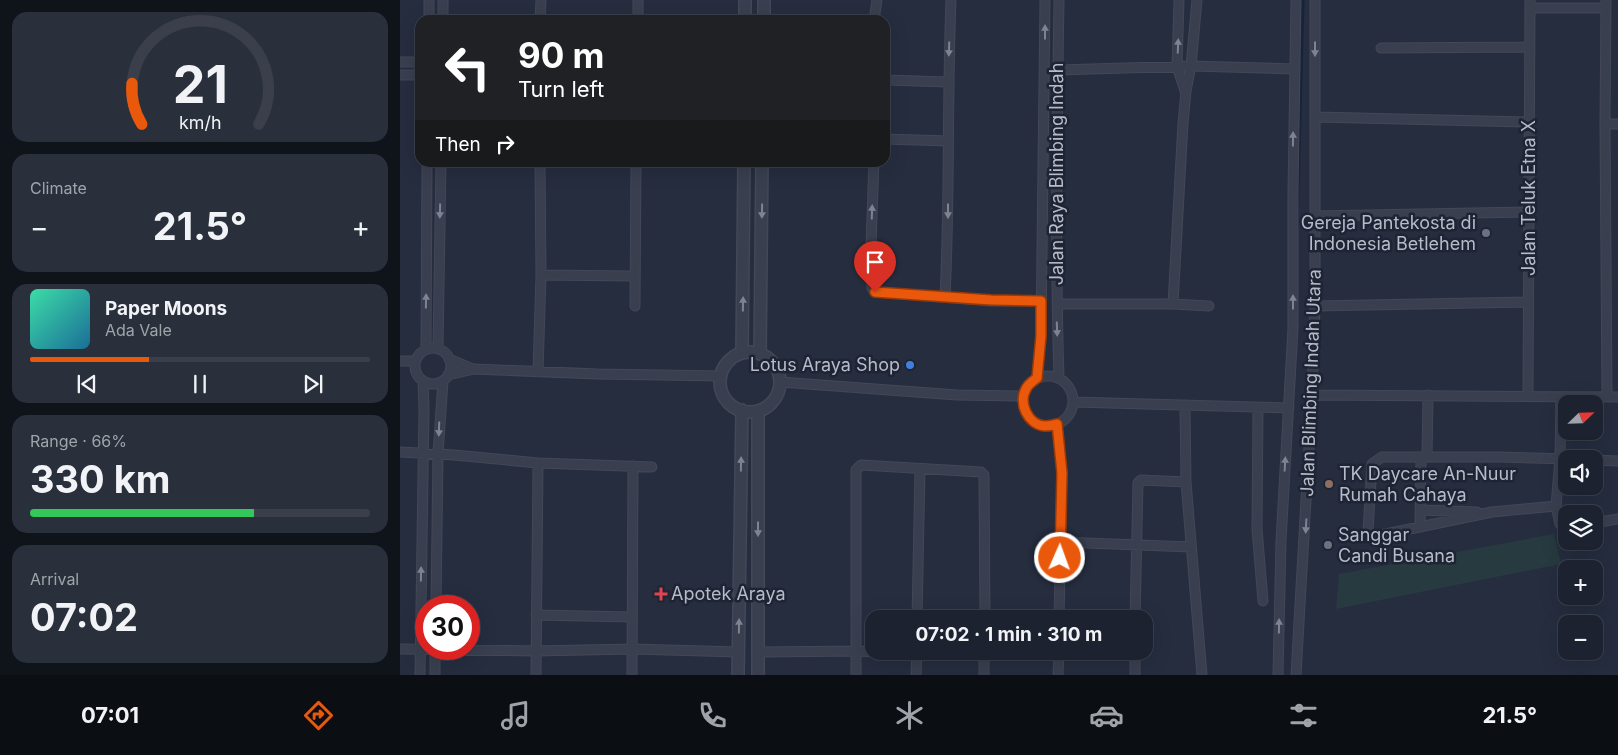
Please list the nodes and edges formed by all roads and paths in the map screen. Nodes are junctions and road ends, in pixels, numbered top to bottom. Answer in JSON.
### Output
{"nodes":[{"id":1,"x":429,"y":0,"type":"edge"},
{"id":2,"x":443,"y":0,"type":"edge"},
{"id":3,"x":540,"y":0,"type":"edge"},
{"id":4,"x":638,"y":0,"type":"edge"},
{"id":5,"x":745,"y":0,"type":"edge"},
{"id":6,"x":764,"y":0,"type":"edge"},
{"id":7,"x":877,"y":0,"type":"edge"},
{"id":8,"x":951,"y":0,"type":"edge"},
{"id":9,"x":1045,"y":0,"type":"edge"},
{"id":10,"x":1059,"y":0,"type":"edge"},
{"id":11,"x":1179,"y":0,"type":"edge"},
{"id":12,"x":1197,"y":0,"type":"edge"},
{"id":13,"x":1296,"y":0,"type":"edge"},
{"id":14,"x":1315,"y":0,"type":"edge"},
{"id":15,"x":1530,"y":4,"type":"edge"},
{"id":16,"x":1606,"y":4,"type":"edge"},
{"id":17,"x":428,"y":15,"type":"edge"},
{"id":18,"x":443,"y":15,"type":"edge"},
{"id":19,"x":540,"y":15,"type":"edge"},
{"id":20,"x":638,"y":15,"type":"edge"},
{"id":21,"x":745,"y":15,"type":"edge"},
{"id":22,"x":764,"y":15,"type":"edge"},
{"id":23,"x":875,"y":15,"type":"edge"},
{"id":24,"x":1530,"y":47,"type":"junction"},
{"id":25,"x":1381,"y":48,"type":"dead end"},
{"id":26,"x":400,"y":62,"type":"edge"},
{"id":27,"x":415,"y":62,"type":"edge"},
{"id":28,"x":1177,"y":66,"type":"junction"},
{"id":29,"x":1191,"y":66,"type":"junction"},
{"id":30,"x":1294,"y":69,"type":"junction"},
{"id":31,"x":1058,"y":70,"type":"junction"},
{"id":32,"x":400,"y":75,"type":"edge"},
{"id":33,"x":415,"y":75,"type":"edge"},
{"id":34,"x":890,"y":80,"type":"edge"},
{"id":35,"x":948,"y":82,"type":"junction"},
{"id":36,"x":1186,"y":92,"type":"junction"},
{"id":37,"x":1316,"y":117,"type":"junction"},
{"id":38,"x":1528,"y":122,"type":"junction"},
{"id":39,"x":1605,"y":124,"type":"junction"},
{"id":40,"x":1618,"y":124,"type":"edge"},
{"id":41,"x":890,"y":139,"type":"edge"},
{"id":42,"x":948,"y":141,"type":"junction"},
{"id":43,"x":428,"y":167,"type":"edge"},
{"id":44,"x":441,"y":167,"type":"edge"},
{"id":45,"x":540,"y":167,"type":"edge"},
{"id":46,"x":636,"y":167,"type":"edge"},
{"id":47,"x":744,"y":167,"type":"edge"},
{"id":48,"x":762,"y":167,"type":"edge"},
{"id":49,"x":874,"y":167,"type":"edge"},
{"id":50,"x":1529,"y":212,"type":"junction"},
{"id":51,"x":1315,"y":216,"type":"junction"},
{"id":52,"x":541,"y":275,"type":"junction"},
{"id":53,"x":635,"y":276,"type":"junction"},
{"id":54,"x":945,"y":297,"type":"junction"},
{"id":55,"x":1041,"y":301,"type":"junction"},
{"id":56,"x":1528,"y":302,"type":"junction"},
{"id":57,"x":1057,"y":304,"type":"junction"},
{"id":58,"x":1174,"y":304,"type":"junction"},
{"id":59,"x":635,"y":306,"type":"dead end"},
{"id":60,"x":1209,"y":306,"type":"dead end"},
{"id":61,"x":1315,"y":306,"type":"junction"},
{"id":62,"x":426,"y":349,"type":"junction"},
{"id":63,"x":438,"y":349,"type":"junction"},
{"id":64,"x":742,"y":353,"type":"junction"},
{"id":65,"x":760,"y":354,"type":"junction"},
{"id":66,"x":449,"y":359,"type":"junction"},
{"id":67,"x":400,"y":361,"type":"edge"},
{"id":68,"x":415,"y":361,"type":"junction"},
{"id":69,"x":474,"y":370,"type":"junction"},
{"id":70,"x":538,"y":372,"type":"junction"},
{"id":71,"x":721,"y":376,"type":"junction"},
{"id":72,"x":446,"y":378,"type":"junction"},
{"id":73,"x":1037,"y":378,"type":"junction"},
{"id":74,"x":1059,"y":378,"type":"junction"},
{"id":75,"x":423,"y":381,"type":"junction"},
{"id":76,"x":780,"y":382,"type":"junction"},
{"id":77,"x":1312,"y":395,"type":"junction"},
{"id":78,"x":1428,"y":395,"type":"junction"},
{"id":79,"x":1023,"y":396,"type":"junction"},
{"id":80,"x":1603,"y":396,"type":"edge"},
{"id":81,"x":1607,"y":396,"type":"junction"},
{"id":82,"x":1528,"y":397,"type":"junction"},
{"id":83,"x":1558,"y":397,"type":"edge"},
{"id":84,"x":1618,"y":397,"type":"edge"},
{"id":85,"x":1073,"y":402,"type":"junction"},
{"id":86,"x":1185,"y":405,"type":"junction"},
{"id":87,"x":1258,"y":408,"type":"junction"},
{"id":88,"x":1289,"y":408,"type":"junction"},
{"id":89,"x":742,"y":410,"type":"junction"},
{"id":90,"x":758,"y":411,"type":"junction"},
{"id":91,"x":1057,"y":424,"type":"junction"},
{"id":92,"x":400,"y":452,"type":"edge"},
{"id":93,"x":423,"y":454,"type":"junction"},
{"id":94,"x":438,"y":454,"type":"junction"},
{"id":95,"x":1424,"y":457,"type":"junction"},
{"id":96,"x":1558,"y":459,"type":"edge"},
{"id":97,"x":1603,"y":460,"type":"edge"},
{"id":98,"x":1618,"y":461,"type":"edge"},
{"id":99,"x":538,"y":463,"type":"junction"},
{"id":100,"x":632,"y":466,"type":"junction"},
{"id":101,"x":652,"y":467,"type":"dead end"},
{"id":102,"x":920,"y":469,"type":"junction"},
{"id":103,"x":1186,"y":482,"type":"junction"},
{"id":104,"x":1558,"y":494,"type":"edge"},
{"id":105,"x":1556,"y":506,"type":"junction"},
{"id":106,"x":1420,"y":510,"type":"junction"},
{"id":107,"x":1492,"y":512,"type":"junction"},
{"id":108,"x":1558,"y":515,"type":"edge"},
{"id":109,"x":1618,"y":519,"type":"edge"},
{"id":110,"x":1603,"y":522,"type":"edge"},
{"id":111,"x":1420,"y":527,"type":"junction"},
{"id":112,"x":1060,"y":542,"type":"junction"},
{"id":113,"x":1136,"y":545,"type":"junction"},
{"id":114,"x":1191,"y":547,"type":"junction"},
{"id":115,"x":421,"y":595,"type":"edge"},
{"id":116,"x":436,"y":595,"type":"edge"},
{"id":117,"x":1263,"y":601,"type":"dead end"},
{"id":118,"x":918,"y":610,"type":"edge"},
{"id":119,"x":985,"y":610,"type":"edge"},
{"id":120,"x":1059,"y":610,"type":"edge"},
{"id":121,"x":1135,"y":610,"type":"edge"},
{"id":122,"x":536,"y":615,"type":"junction"},
{"id":123,"x":632,"y":617,"type":"junction"},
{"id":124,"x":400,"y":649,"type":"edge"},
{"id":125,"x":415,"y":649,"type":"edge"},
{"id":126,"x":632,"y":649,"type":"junction"},
{"id":127,"x":480,"y":650,"type":"edge"},
{"id":128,"x":857,"y":650,"type":"junction"},
{"id":129,"x":865,"y":650,"type":"edge"},
{"id":130,"x":536,"y":651,"type":"junction"},
{"id":131,"x":739,"y":652,"type":"junction"},
{"id":132,"x":758,"y":652,"type":"junction"},
{"id":133,"x":420,"y":660,"type":"edge"},
{"id":134,"x":435,"y":660,"type":"edge"},
{"id":135,"x":917,"y":660,"type":"edge"},
{"id":136,"x":984,"y":660,"type":"edge"},
{"id":137,"x":1058,"y":660,"type":"edge"},
{"id":138,"x":1135,"y":660,"type":"edge"},
{"id":139,"x":420,"y":675,"type":"edge"},
{"id":140,"x":435,"y":675,"type":"edge"},
{"id":141,"x":536,"y":675,"type":"edge"},
{"id":142,"x":632,"y":675,"type":"edge"},
{"id":143,"x":738,"y":675,"type":"edge"},
{"id":144,"x":758,"y":675,"type":"edge"},
{"id":145,"x":856,"y":675,"type":"edge"},
{"id":146,"x":916,"y":675,"type":"edge"},
{"id":147,"x":984,"y":675,"type":"edge"},
{"id":148,"x":1058,"y":675,"type":"edge"},
{"id":149,"x":1135,"y":675,"type":"edge"},
{"id":150,"x":1202,"y":675,"type":"edge"},
{"id":151,"x":1278,"y":675,"type":"edge"},
{"id":152,"x":1296,"y":675,"type":"edge"}],
"edges":[{"from":1,"to":17,"type":"street"},
{"from":2,"to":18,"type":"street"},
{"from":3,"to":19,"type":"street"},
{"from":4,"to":20,"type":"street"},
{"from":5,"to":21,"type":"street"},
{"from":6,"to":22,"type":"street"},
{"from":7,"to":23,"type":"street"},
{"from":8,"to":35,"type":"street","one_way":true},
{"from":55,"to":9,"type":"street","name":"Jalan Raya Blimbing Indah","one_way":true},
{"from":10,"to":31,"type":"street","name":"Jalan Raya Blimbing Indah"},
{"from":28,"to":11,"type":"street","one_way":true},
{"from":12,"to":29,"type":"street"},
{"from":13,"to":30,"type":"street","name":"Jalan Blimbing Indah Utara"},
{"from":14,"to":37,"type":"street","name":"Jalan Blimbing Indah Utara","one_way":true},
{"from":15,"to":16,"type":"street"},
{"from":15,"to":24,"type":"street","name":"Jalan Teluk Etna X"},
{"from":16,"to":39,"type":"street"},
{"from":24,"to":25,"type":"street"},
{"from":24,"to":38,"type":"street","name":"Jalan Teluk Etna X"},
{"from":26,"to":27,"type":"street"},
{"from":28,"to":29,"type":"street"},
{"from":28,"to":31,"type":"street"},
{"from":28,"to":36,"type":"street"},
{"from":29,"to":30,"type":"street"},
{"from":29,"to":36,"type":"street"},
{"from":88,"to":30,"type":"street","name":"Jalan Blimbing Indah Utara","one_way":true},
{"from":31,"to":57,"type":"street","name":"Jalan Raya Blimbing Indah"},
{"from":32,"to":33,"type":"street"},
{"from":34,"to":35,"type":"street"},
{"from":35,"to":42,"type":"street"},
{"from":36,"to":58,"type":"street"},
{"from":37,"to":38,"type":"street"},
{"from":37,"to":51,"type":"street","name":"Jalan Blimbing Indah Utara"},
{"from":38,"to":50,"type":"street","name":"Jalan Teluk Etna X"},
{"from":39,"to":40,"type":"street"},
{"from":39,"to":81,"type":"street"},
{"from":41,"to":42,"type":"street"},
{"from":42,"to":54,"type":"street","one_way":true},
{"from":62,"to":43,"type":"street","one_way":true},
{"from":44,"to":63,"type":"street","one_way":true},
{"from":45,"to":52,"type":"street"},
{"from":46,"to":53,"type":"street"},
{"from":64,"to":47,"type":"street","one_way":true},
{"from":48,"to":65,"type":"street","one_way":true},
{"from":54,"to":49,"type":"street","one_way":true},
{"from":50,"to":51,"type":"street"},
{"from":50,"to":56,"type":"street","name":"Jalan Teluk Etna X"},
{"from":51,"to":61,"type":"street","name":"Jalan Blimbing Indah Utara"},
{"from":52,"to":53,"type":"street"},
{"from":52,"to":70,"type":"street"},
{"from":53,"to":59,"type":"street"},
{"from":54,"to":55,"type":"street"},
{"from":55,"to":73,"type":"street","name":"Jalan Raya Blimbing Indah"},
{"from":56,"to":61,"type":"street"},
{"from":56,"to":82,"type":"street","name":"Jalan Teluk Etna X"},
{"from":57,"to":58,"type":"street"},
{"from":57,"to":74,"type":"street","name":"Jalan Raya Blimbing Indah","one_way":true},
{"from":58,"to":60,"type":"street"},
{"from":61,"to":77,"type":"street","name":"Jalan Blimbing Indah Utara"},
{"from":62,"to":63,"type":"street"},
{"from":62,"to":68,"type":"street"},
{"from":63,"to":66,"type":"street"},
{"from":64,"to":65,"type":"street"},
{"from":64,"to":71,"type":"street"},
{"from":65,"to":76,"type":"street"},
{"from":66,"to":69,"type":"street"},
{"from":66,"to":72,"type":"street"},
{"from":67,"to":68,"type":"street"},
{"from":68,"to":75,"type":"street"},
{"from":69,"to":70,"type":"street"},
{"from":69,"to":72,"type":"street"},
{"from":70,"to":71,"type":"street"},
{"from":71,"to":89,"type":"street"},
{"from":72,"to":75,"type":"street"},
{"from":72,"to":94,"type":"street","one_way":true},
{"from":73,"to":74,"type":"street"},
{"from":73,"to":79,"type":"street"},
{"from":74,"to":85,"type":"street"},
{"from":75,"to":93,"type":"street"},
{"from":76,"to":79,"type":"street"},
{"from":76,"to":90,"type":"street"},
{"from":77,"to":78,"type":"street"},
{"from":77,"to":152,"type":"street","name":"Jalan Blimbing Indah Utara","one_way":true},
{"from":78,"to":82,"type":"street"},
{"from":78,"to":95,"type":"street"},
{"from":79,"to":91,"type":"street"},
{"from":80,"to":81,"type":"street"},
{"from":81,"to":84,"type":"street"},
{"from":82,"to":83,"type":"street"},
{"from":85,"to":86,"type":"street"},
{"from":85,"to":91,"type":"street"},
{"from":86,"to":87,"type":"street"},
{"from":86,"to":103,"type":"street"},
{"from":87,"to":88,"type":"street"},
{"from":87,"to":117,"type":"street"},
{"from":151,"to":88,"type":"street","name":"Jalan Blimbing Indah Utara","one_way":true},
{"from":89,"to":90,"type":"street"},
{"from":131,"to":89,"type":"street","one_way":true},
{"from":90,"to":132,"type":"street","one_way":true},
{"from":91,"to":112,"type":"street"},
{"from":92,"to":93,"type":"street"},
{"from":93,"to":94,"type":"street"},
{"from":115,"to":93,"type":"street","one_way":true},
{"from":94,"to":99,"type":"street"},
{"from":94,"to":116,"type":"street"},
{"from":95,"to":96,"type":"street"},
{"from":95,"to":106,"type":"street"},
{"from":95,"to":111,"type":"street"},
{"from":97,"to":98,"type":"street"},
{"from":99,"to":100,"type":"street"},
{"from":99,"to":122,"type":"street"},
{"from":100,"to":101,"type":"street"},
{"from":100,"to":123,"type":"street"},
{"from":102,"to":118,"type":"street"},
{"from":102,"to":119,"type":"street"},
{"from":102,"to":128,"type":"street"},
{"from":103,"to":113,"type":"street"},
{"from":103,"to":114,"type":"street"},
{"from":104,"to":105,"type":"street"},
{"from":105,"to":107,"type":"street"},
{"from":105,"to":108,"type":"street"},
{"from":106,"to":107,"type":"street"},
{"from":106,"to":111,"type":"street"},
{"from":107,"to":111,"type":"street"},
{"from":109,"to":110,"type":"street"},
{"from":112,"to":113,"type":"street"},
{"from":112,"to":120,"type":"street"},
{"from":113,"to":114,"type":"street"},
{"from":113,"to":121,"type":"street"},
{"from":114,"to":150,"type":"street"},
{"from":122,"to":123,"type":"street"},
{"from":122,"to":130,"type":"street"},
{"from":123,"to":126,"type":"street"},
{"from":124,"to":125,"type":"street"},
{"from":126,"to":130,"type":"street"},
{"from":126,"to":131,"type":"street"},
{"from":126,"to":142,"type":"street"},
{"from":127,"to":130,"type":"street"},
{"from":128,"to":129,"type":"street"},
{"from":128,"to":132,"type":"street"},
{"from":128,"to":145,"type":"street"},
{"from":130,"to":141,"type":"street"},
{"from":131,"to":143,"type":"street"},
{"from":132,"to":144,"type":"street"},
{"from":133,"to":139,"type":"street"},
{"from":134,"to":140,"type":"street"},
{"from":135,"to":146,"type":"street"},
{"from":136,"to":147,"type":"street"},
{"from":137,"to":148,"type":"street"},
{"from":138,"to":149,"type":"street"}]}
